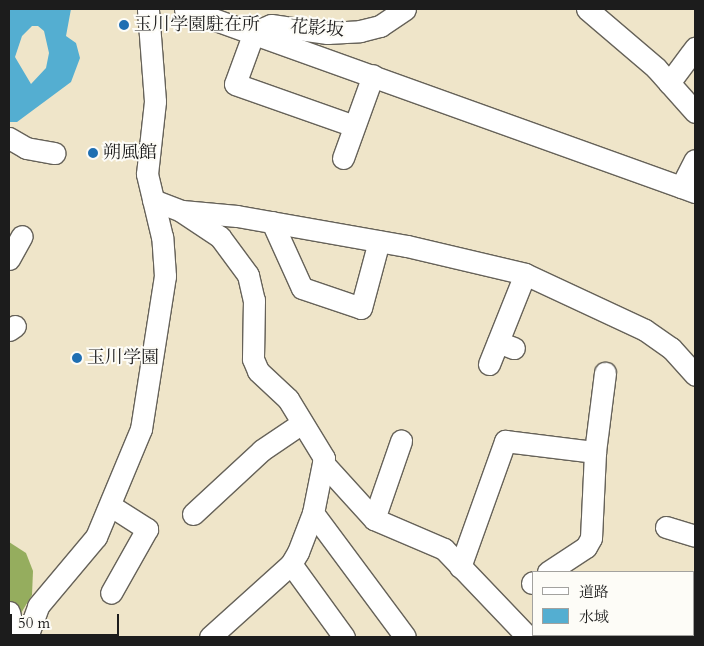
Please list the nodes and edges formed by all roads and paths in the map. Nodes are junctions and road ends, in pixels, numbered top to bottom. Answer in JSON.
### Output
{"nodes":[{"id":1,"x":148,"y":9,"type":"edge"},
{"id":2,"x":185,"y":9,"type":"edge"},
{"id":3,"x":405,"y":9,"type":"edge"},
{"id":4,"x":588,"y":9,"type":"edge"},
{"id":5,"x":254,"y":32,"type":"junction"},
{"id":6,"x":695,"y":48,"type":"edge"},
{"id":7,"x":373,"y":75,"type":"junction"},
{"id":8,"x":669,"y":83,"type":"junction"},
{"id":9,"x":695,"y":112,"type":"edge"},
{"id":10,"x":354,"y":126,"type":"junction"},
{"id":11,"x":9,"y":138,"type":"edge"},
{"id":12,"x":55,"y":153,"type":"dead end"},
{"id":13,"x":343,"y":158,"type":"dead end"},
{"id":14,"x":695,"y":160,"type":"edge"},
{"id":15,"x":690,"y":188,"type":"edge"},
{"id":16,"x":153,"y":200,"type":"junction"},
{"id":17,"x":181,"y":211,"type":"junction"},
{"id":18,"x":272,"y":222,"type":"junction"},
{"id":19,"x":22,"y":236,"type":"dead end"},
{"id":20,"x":379,"y":241,"type":"junction"},
{"id":21,"x":9,"y":259,"type":"edge"},
{"id":22,"x":526,"y":274,"type":"junction"},
{"id":23,"x":488,"y":364,"type":"dead end"},
{"id":24,"x":605,"y":373,"type":"dead end"},
{"id":25,"x":695,"y":375,"type":"edge"},
{"id":26,"x":302,"y":423,"type":"junction"},
{"id":27,"x":401,"y":441,"type":"dead end"},
{"id":28,"x":595,"y":452,"type":"junction"},
{"id":29,"x":323,"y":463,"type":"junction"},
{"id":30,"x":111,"y":506,"type":"junction"},
{"id":31,"x":312,"y":513,"type":"junction"},
{"id":32,"x":193,"y":514,"type":"dead end"},
{"id":33,"x":374,"y":519,"type":"junction"},
{"id":34,"x":666,"y":527,"type":"dead end"},
{"id":35,"x":695,"y":536,"type":"edge"},
{"id":36,"x":291,"y":564,"type":"junction"},
{"id":37,"x":460,"y":567,"type":"junction"},
{"id":38,"x":549,"y":571,"type":"edge"},
{"id":39,"x":112,"y":593,"type":"dead end"},
{"id":40,"x":9,"y":612,"type":"edge"},
{"id":41,"x":15,"y":637,"type":"edge"},
{"id":42,"x":27,"y":637,"type":"edge"},
{"id":43,"x":210,"y":637,"type":"edge"},
{"id":44,"x":344,"y":637,"type":"edge"},
{"id":45,"x":405,"y":637,"type":"edge"},
{"id":46,"x":528,"y":637,"type":"edge"}],
"edges":[{"from":1,"to":16,"type":"street"},
{"from":2,"to":5,"type":"street"},
{"from":3,"to":5,"type":"street","name":"花影坂"},
{"from":4,"to":8,"type":"street"},
{"from":5,"to":7,"type":"street"},
{"from":5,"to":10,"type":"street"},
{"from":6,"to":8,"type":"street"},
{"from":7,"to":10,"type":"street"},
{"from":7,"to":15,"type":"street"},
{"from":8,"to":9,"type":"street"},
{"from":10,"to":13,"type":"street"},
{"from":11,"to":12,"type":"street"},
{"from":14,"to":15,"type":"street"},
{"from":16,"to":17,"type":"street"},
{"from":16,"to":30,"type":"street"},
{"from":17,"to":18,"type":"street"},
{"from":17,"to":26,"type":"street"},
{"from":18,"to":20,"type":"street"},
{"from":18,"to":20,"type":"street"},
{"from":19,"to":21,"type":"street"},
{"from":20,"to":22,"type":"street"},
{"from":22,"to":23,"type":"street"},
{"from":22,"to":25,"type":"street"},
{"from":24,"to":28,"type":"street"},
{"from":26,"to":29,"type":"street"},
{"from":26,"to":32,"type":"street"},
{"from":27,"to":33,"type":"street"},
{"from":28,"to":37,"type":"street"},
{"from":28,"to":38,"type":"street"},
{"from":29,"to":31,"type":"street"},
{"from":29,"to":33,"type":"street"},
{"from":30,"to":39,"type":"street"},
{"from":30,"to":42,"type":"street"},
{"from":31,"to":36,"type":"street"},
{"from":31,"to":45,"type":"street"},
{"from":33,"to":37,"type":"street"},
{"from":34,"to":35,"type":"street"},
{"from":36,"to":43,"type":"street"},
{"from":36,"to":44,"type":"street"},
{"from":37,"to":46,"type":"street"},
{"from":40,"to":41,"type":"street"}]}
